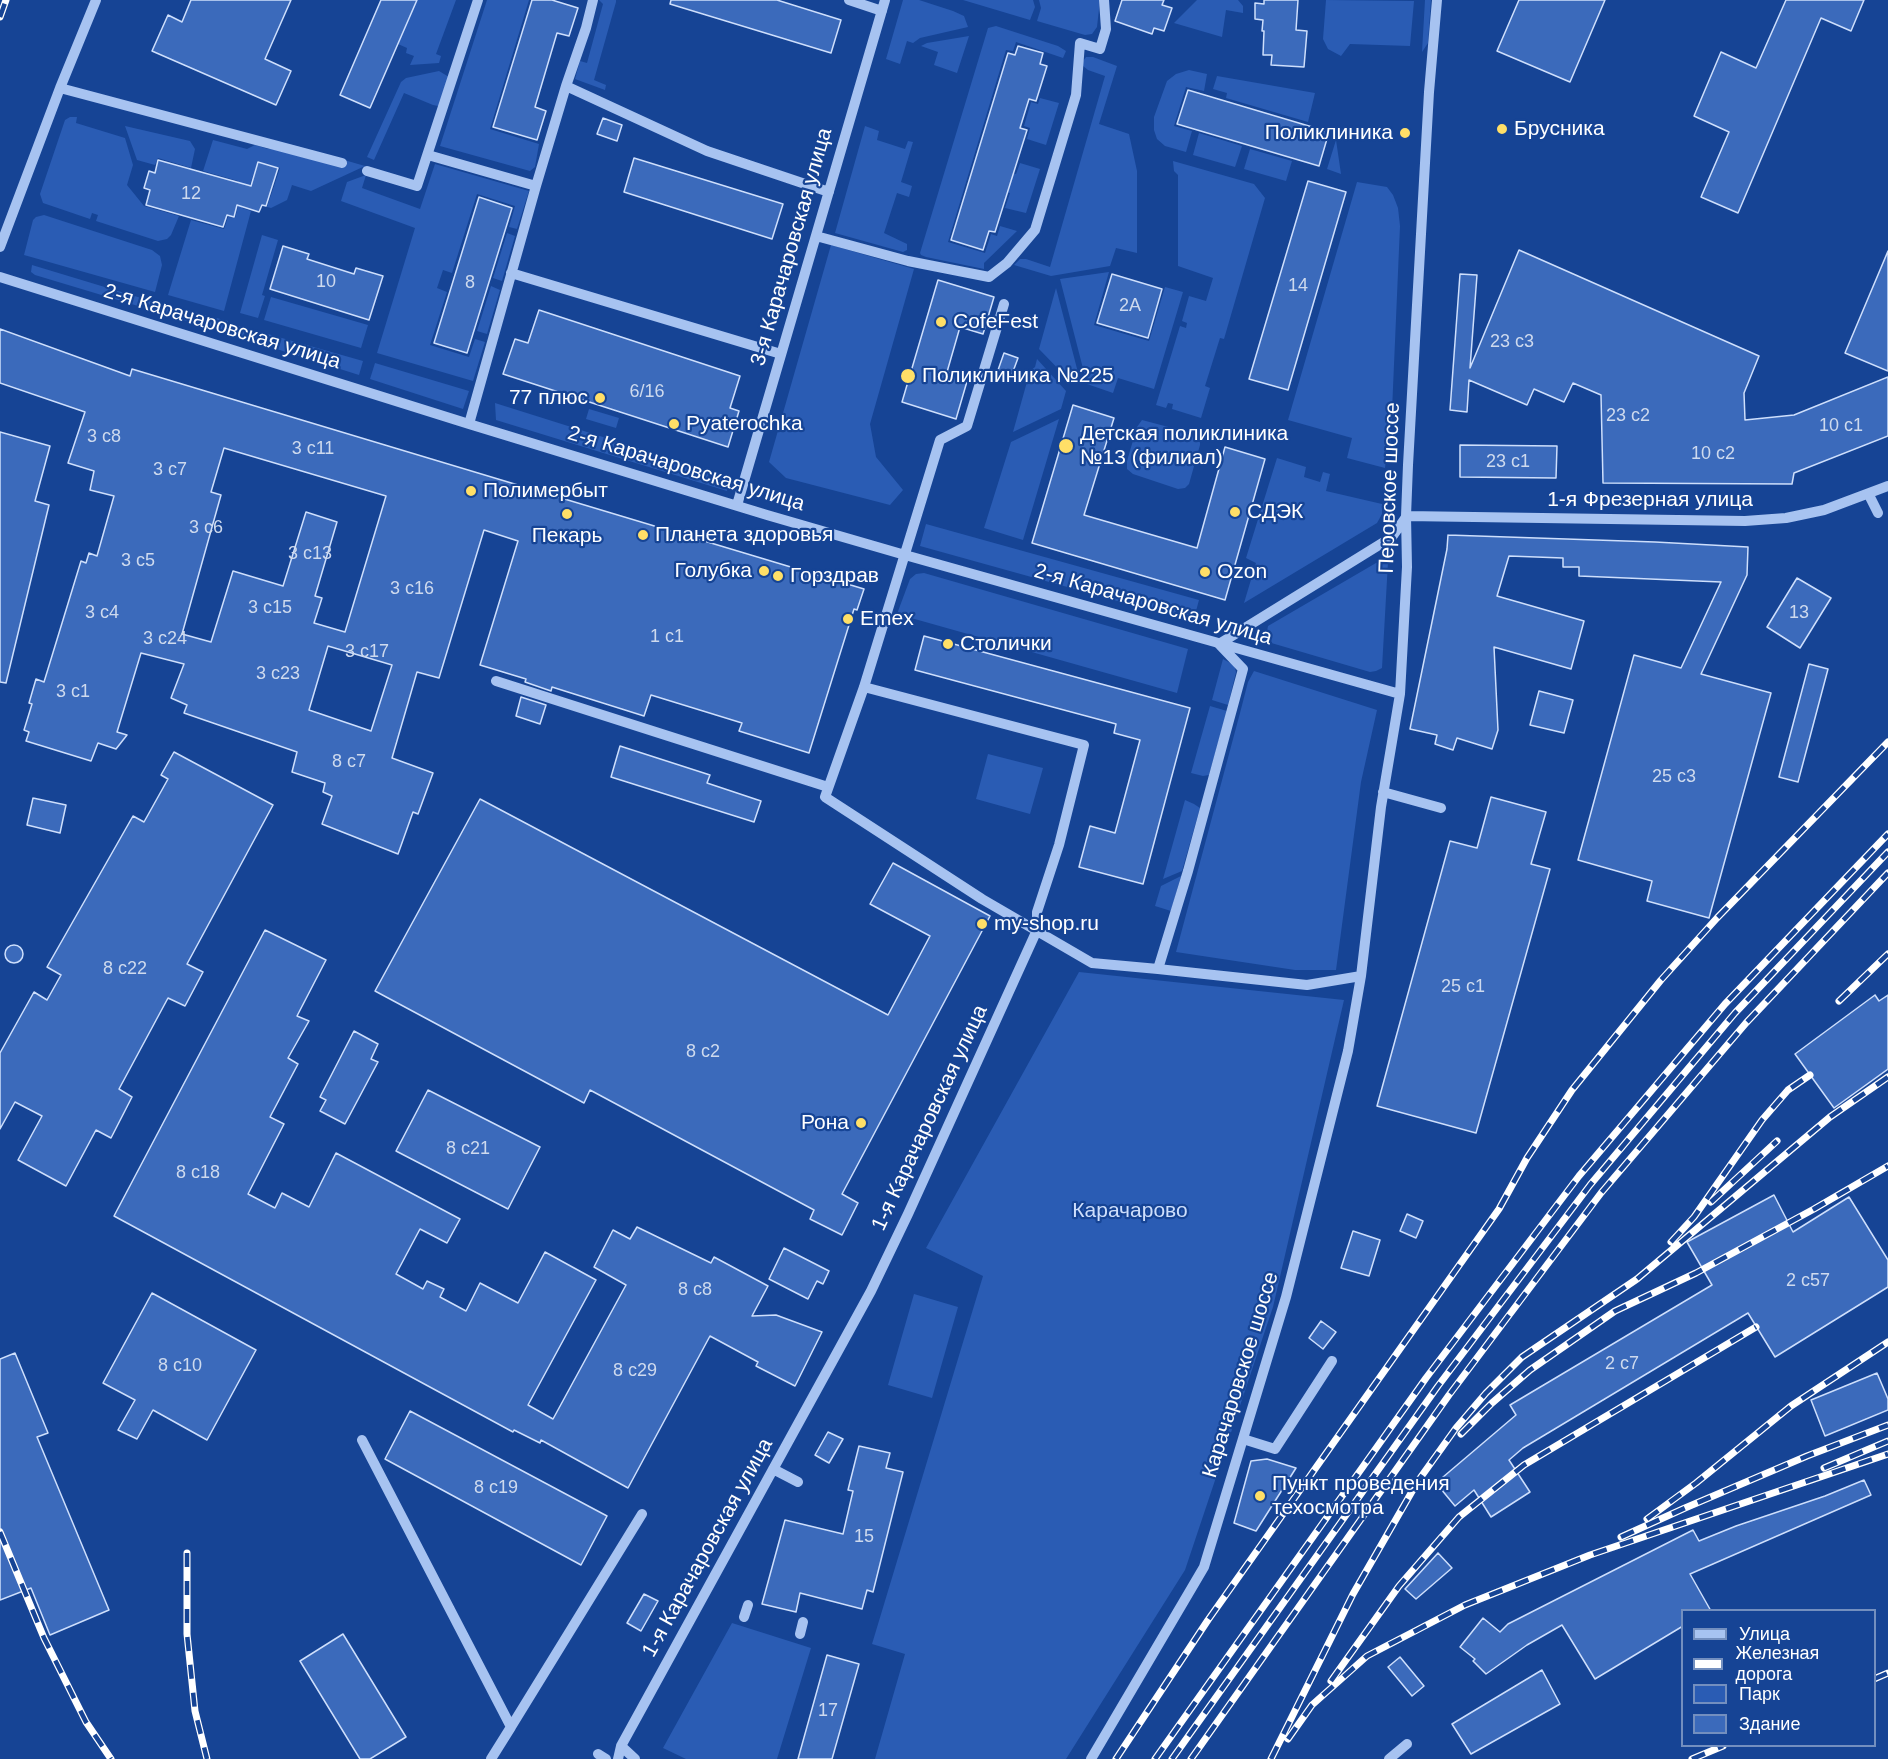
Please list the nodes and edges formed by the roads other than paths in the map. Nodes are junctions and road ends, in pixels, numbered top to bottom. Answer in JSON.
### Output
{"nodes":[{"id":1,"x":96,"y":0,"type":"edge"},
{"id":2,"x":478,"y":0,"type":"edge"},
{"id":3,"x":593,"y":0,"type":"edge"},
{"id":4,"x":849,"y":0,"type":"edge"},
{"id":5,"x":1104,"y":0,"type":"edge"},
{"id":6,"x":1437,"y":0,"type":"edge"},
{"id":7,"x":883,"y":5,"type":"edge"},
{"id":8,"x":566,"y":86,"type":"junction"},
{"id":9,"x":60,"y":88,"type":"junction"},
{"id":10,"x":428,"y":155,"type":"junction"},
{"id":11,"x":342,"y":163,"type":"dead end"},
{"id":12,"x":367,"y":171,"type":"dead end"},
{"id":13,"x":536,"y":186,"type":"junction"},
{"id":14,"x":829,"y":192,"type":"junction"},
{"id":15,"x":816,"y":236,"type":"junction"},
{"id":16,"x":0,"y":247,"type":"edge"},
{"id":17,"x":0,"y":272,"type":"edge"},
{"id":18,"x":511,"y":273,"type":"junction"},
{"id":19,"x":0,"y":278,"type":"edge"},
{"id":20,"x":1004,"y":304,"type":"dead end"},
{"id":21,"x":782,"y":354,"type":"junction"},
{"id":22,"x":469,"y":424,"type":"junction"},
{"id":23,"x":1888,"y":486,"type":"edge"},
{"id":24,"x":1869,"y":495,"type":"junction"},
{"id":25,"x":737,"y":505,"type":"junction"},
{"id":26,"x":1878,"y":513,"type":"dead end"},
{"id":27,"x":1406,"y":516,"type":"junction"},
{"id":28,"x":905,"y":555,"type":"junction"},
{"id":29,"x":1219,"y":644,"type":"junction"},
{"id":30,"x":496,"y":681,"type":"dead end"},
{"id":31,"x":864,"y":687,"type":"junction"},
{"id":32,"x":1400,"y":694,"type":"junction"},
{"id":33,"x":828,"y":787,"type":"junction"},
{"id":34,"x":1383,"y":792,"type":"junction"},
{"id":35,"x":1441,"y":808,"type":"dead end"},
{"id":36,"x":1037,"y":930,"type":"junction"},
{"id":37,"x":1158,"y":969,"type":"junction"},
{"id":38,"x":1361,"y":976,"type":"junction"},
{"id":39,"x":1332,"y":1361,"type":"dead end"},
{"id":40,"x":1243,"y":1439,"type":"junction"},
{"id":41,"x":362,"y":1440,"type":"dead end"},
{"id":42,"x":773,"y":1468,"type":"junction"},
{"id":43,"x":798,"y":1482,"type":"dead end"},
{"id":44,"x":642,"y":1514,"type":"dead end"},
{"id":45,"x":748,"y":1605,"type":"dead end"},
{"id":46,"x":744,"y":1617,"type":"dead end"},
{"id":47,"x":803,"y":1622,"type":"dead end"},
{"id":48,"x":800,"y":1634,"type":"dead end"},
{"id":49,"x":511,"y":1727,"type":"junction"},
{"id":50,"x":1407,"y":1744,"type":"dead end"},
{"id":51,"x":621,"y":1746,"type":"junction"},
{"id":52,"x":491,"y":1759,"type":"edge"},
{"id":53,"x":618,"y":1759,"type":"edge"},
{"id":54,"x":635,"y":1759,"type":"edge"},
{"id":55,"x":1091,"y":1759,"type":"edge"},
{"id":56,"x":1389,"y":1759,"type":"edge"}],
"edges":[{"from":1,"to":9,"type":"street"},
{"from":2,"to":10,"type":"street"},
{"from":3,"to":8,"type":"street"},
{"from":4,"to":7,"type":"street"},
{"from":5,"to":15,"type":"street"},
{"from":6,"to":27,"type":"street","name":"Перовское шоссе"},
{"from":7,"to":14,"type":"street","name":"3-я Карачаровская улица"},
{"from":8,"to":13,"type":"street"},
{"from":8,"to":14,"type":"street"},
{"from":9,"to":11,"type":"street"},
{"from":9,"to":16,"type":"street"},
{"from":10,"to":12,"type":"street"},
{"from":10,"to":13,"type":"street"},
{"from":13,"to":18,"type":"street"},
{"from":14,"to":15,"type":"street","name":"3-я Карачаровская улица"},
{"from":15,"to":21,"type":"street","name":"3-я Карачаровская улица"},
{"from":17,"to":19,"type":"street"},
{"from":18,"to":21,"type":"street"},
{"from":18,"to":22,"type":"street"},
{"from":19,"to":22,"type":"street","name":"2-я Карачаровская улица"},
{"from":20,"to":28,"type":"street"},
{"from":21,"to":25,"type":"street","name":"3-я Карачаровская улица"},
{"from":22,"to":25,"type":"street","name":"2-я Карачаровская улица"},
{"from":23,"to":24,"type":"street","name":"1-я Фрезерная улица"},
{"from":24,"to":26,"type":"street"},
{"from":24,"to":27,"type":"street","name":"1-я Фрезерная улица"},
{"from":25,"to":28,"type":"street","name":"2-я Карачаровская улица"},
{"from":27,"to":29,"type":"street"},
{"from":27,"to":32,"type":"street","name":"Перовское шоссе"},
{"from":28,"to":29,"type":"street","name":"2-я Карачаровская улица"},
{"from":28,"to":31,"type":"street"},
{"from":29,"to":32,"type":"street","name":"2-я Карачаровская улица"},
{"from":29,"to":37,"type":"street"},
{"from":30,"to":33,"type":"street"},
{"from":31,"to":33,"type":"street"},
{"from":31,"to":36,"type":"street","name":"1-я Карачаровская улица"},
{"from":32,"to":34,"type":"street","name":"Перовское шоссе"},
{"from":33,"to":36,"type":"street"},
{"from":34,"to":35,"type":"street"},
{"from":34,"to":38,"type":"street","name":"Перовское шоссе"},
{"from":36,"to":37,"type":"street"},
{"from":36,"to":42,"type":"street","name":"1-я Карачаровская улица"},
{"from":37,"to":38,"type":"street"},
{"from":38,"to":40,"type":"street","name":"Карачаровское шоссе"},
{"from":39,"to":40,"type":"street"},
{"from":40,"to":55,"type":"street","name":"Карачаровское шоссе"},
{"from":41,"to":49,"type":"street"},
{"from":42,"to":43,"type":"street"},
{"from":42,"to":51,"type":"street","name":"1-я Карачаровская улица"},
{"from":44,"to":49,"type":"street"},
{"from":45,"to":46,"type":"street"},
{"from":47,"to":48,"type":"street"},
{"from":49,"to":52,"type":"street"},
{"from":50,"to":56,"type":"street"},
{"from":51,"to":53,"type":"street","name":"1-я Карачаровская улица"},
{"from":51,"to":54,"type":"street"}]}
